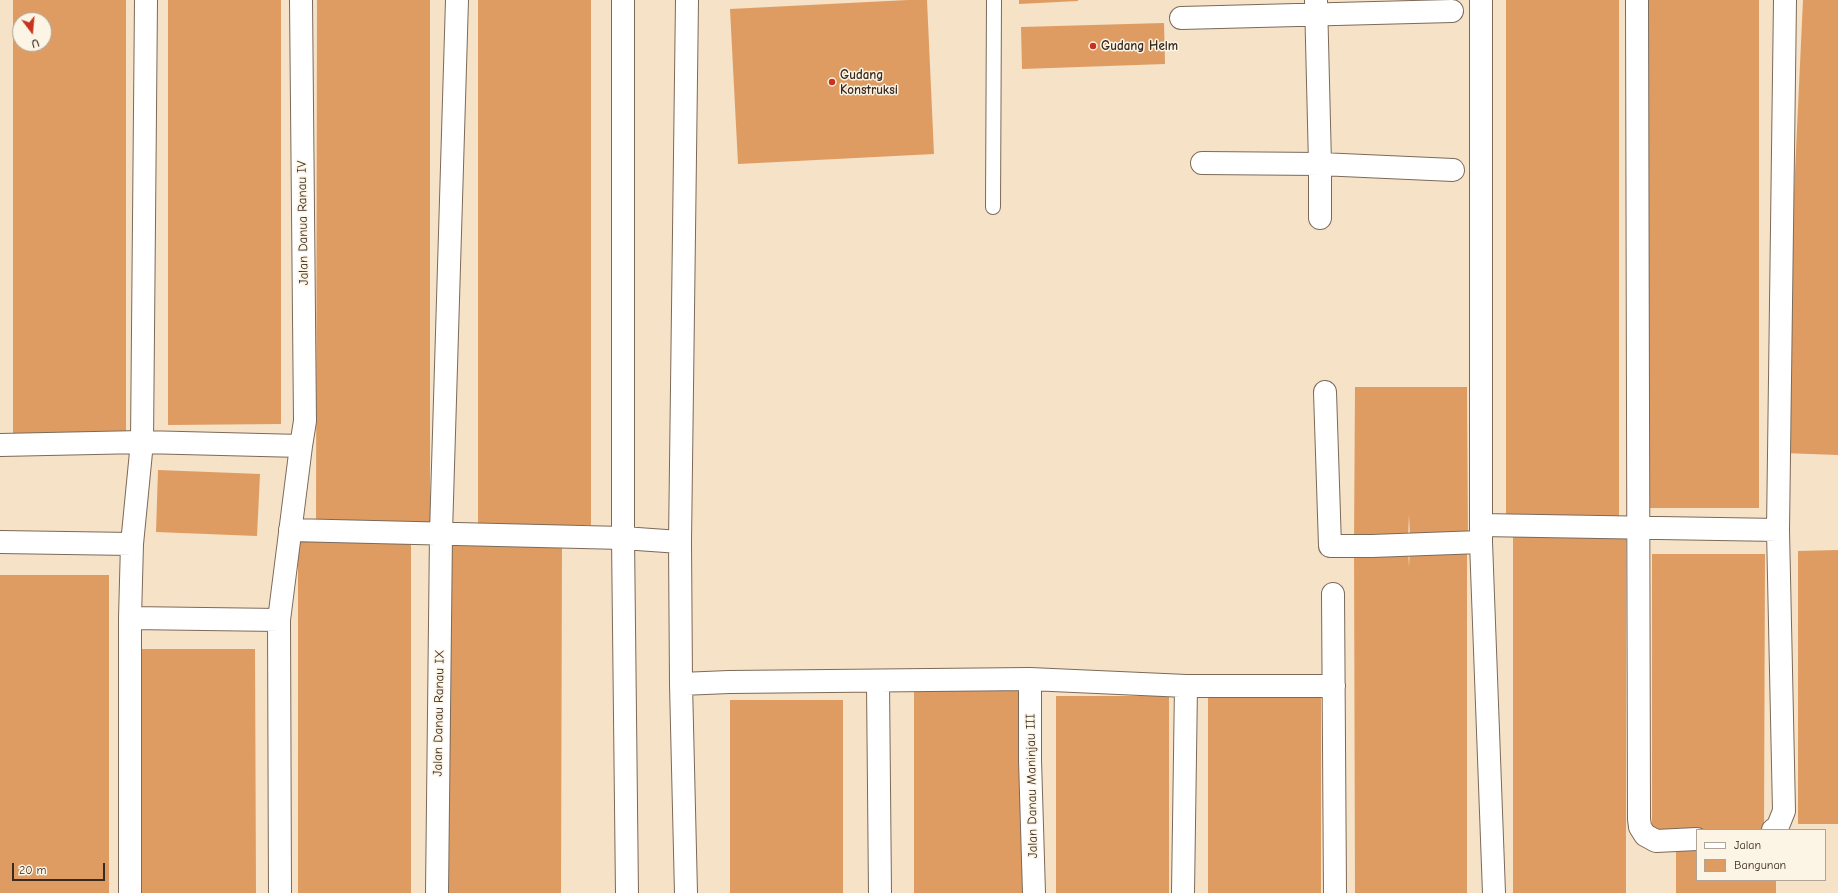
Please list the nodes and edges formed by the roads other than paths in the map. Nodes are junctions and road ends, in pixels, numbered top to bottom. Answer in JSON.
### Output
{"nodes":[{"id":1,"x":146,"y":0,"type":"edge"},
{"id":2,"x":301,"y":0,"type":"edge"},
{"id":3,"x":457,"y":0,"type":"edge"},
{"id":4,"x":623,"y":0,"type":"edge"},
{"id":5,"x":687,"y":0,"type":"edge"},
{"id":6,"x":994,"y":0,"type":"edge"},
{"id":7,"x":1481,"y":0,"type":"edge"},
{"id":8,"x":1637,"y":0,"type":"edge"},
{"id":9,"x":1784,"y":0,"type":"edge"},
{"id":10,"x":1316,"y":8,"type":"edge"},
{"id":11,"x":1452,"y":11,"type":"dead end"},
{"id":12,"x":1182,"y":18,"type":"dead end"},
{"id":13,"x":1202,"y":163,"type":"dead end"},
{"id":14,"x":1320,"y":164,"type":"junction"},
{"id":15,"x":1453,"y":170,"type":"dead end"},
{"id":16,"x":993,"y":207,"type":"dead end"},
{"id":17,"x":1320,"y":218,"type":"dead end"},
{"id":18,"x":1325,"y":392,"type":"dead end"},
{"id":19,"x":142,"y":442,"type":"junction"},
{"id":20,"x":0,"y":445,"type":"edge"},
{"id":21,"x":300,"y":446,"type":"junction"},
{"id":22,"x":1638,"y":527,"type":"junction"},
{"id":23,"x":290,"y":530,"type":"junction"},
{"id":24,"x":1778,"y":530,"type":"junction"},
{"id":25,"x":441,"y":533,"type":"junction"},
{"id":26,"x":1481,"y":533,"type":"junction"},
{"id":27,"x":623,"y":538,"type":"junction"},
{"id":28,"x":0,"y":542,"type":"edge"},
{"id":29,"x":680,"y":542,"type":"junction"},
{"id":30,"x":132,"y":544,"type":"junction"},
{"id":31,"x":1333,"y":594,"type":"dead end"},
{"id":32,"x":130,"y":618,"type":"junction"},
{"id":33,"x":280,"y":620,"type":"junction"},
{"id":34,"x":1030,"y":679,"type":"junction"},
{"id":35,"x":878,"y":682,"type":"junction"},
{"id":36,"x":681,"y":684,"type":"junction"},
{"id":37,"x":1186,"y":686,"type":"junction"},
{"id":38,"x":1334,"y":686,"type":"junction"},
{"id":39,"x":1774,"y":829,"type":"edge"},
{"id":40,"x":1696,"y":839,"type":"edge"},
{"id":41,"x":130,"y":893,"type":"edge"},
{"id":42,"x":280,"y":893,"type":"edge"},
{"id":43,"x":437,"y":893,"type":"edge"},
{"id":44,"x":627,"y":893,"type":"edge"},
{"id":45,"x":686,"y":893,"type":"edge"},
{"id":46,"x":880,"y":893,"type":"edge"},
{"id":47,"x":1034,"y":893,"type":"edge"},
{"id":48,"x":1183,"y":893,"type":"edge"},
{"id":49,"x":1335,"y":893,"type":"edge"},
{"id":50,"x":1494,"y":893,"type":"edge"}],
"edges":[{"from":1,"to":19,"type":"street"},
{"from":2,"to":21,"type":"street","name":"Jalan Danua Ranau IV"},
{"from":3,"to":25,"type":"street","name":"Jalan Danau Ranau IX"},
{"from":4,"to":27,"type":"street"},
{"from":5,"to":29,"type":"street"},
{"from":6,"to":16,"type":"lane"},
{"from":7,"to":26,"type":"street"},
{"from":8,"to":22,"type":"street"},
{"from":9,"to":24,"type":"street"},
{"from":10,"to":11,"type":"street"},
{"from":10,"to":12,"type":"street"},
{"from":10,"to":14,"type":"street"},
{"from":13,"to":14,"type":"street"},
{"from":14,"to":15,"type":"street"},
{"from":14,"to":17,"type":"street"},
{"from":18,"to":26,"type":"street"},
{"from":19,"to":20,"type":"street"},
{"from":19,"to":21,"type":"street"},
{"from":19,"to":30,"type":"street"},
{"from":21,"to":23,"type":"street","name":"Jalan Danua Ranau IV"},
{"from":22,"to":24,"type":"street"},
{"from":22,"to":26,"type":"street"},
{"from":22,"to":40,"type":"street"},
{"from":23,"to":25,"type":"street"},
{"from":23,"to":33,"type":"street","name":"Jalan Danua Ranau IV"},
{"from":24,"to":39,"type":"street"},
{"from":25,"to":27,"type":"street"},
{"from":25,"to":43,"type":"street","name":"Jalan Danau Ranau IX"},
{"from":26,"to":50,"type":"street"},
{"from":27,"to":29,"type":"street"},
{"from":27,"to":44,"type":"street"},
{"from":28,"to":30,"type":"street"},
{"from":29,"to":36,"type":"street"},
{"from":30,"to":32,"type":"street"},
{"from":31,"to":38,"type":"street"},
{"from":32,"to":33,"type":"street"},
{"from":32,"to":41,"type":"street"},
{"from":33,"to":42,"type":"street","name":"Jalan Danua Ranau IV"},
{"from":34,"to":35,"type":"street"},
{"from":34,"to":37,"type":"street"},
{"from":34,"to":47,"type":"street","name":"Jalan Danau Maninjau III"},
{"from":35,"to":36,"type":"street"},
{"from":35,"to":46,"type":"street"},
{"from":36,"to":45,"type":"street"},
{"from":37,"to":38,"type":"street"},
{"from":37,"to":48,"type":"street"},
{"from":38,"to":49,"type":"street"}]}
